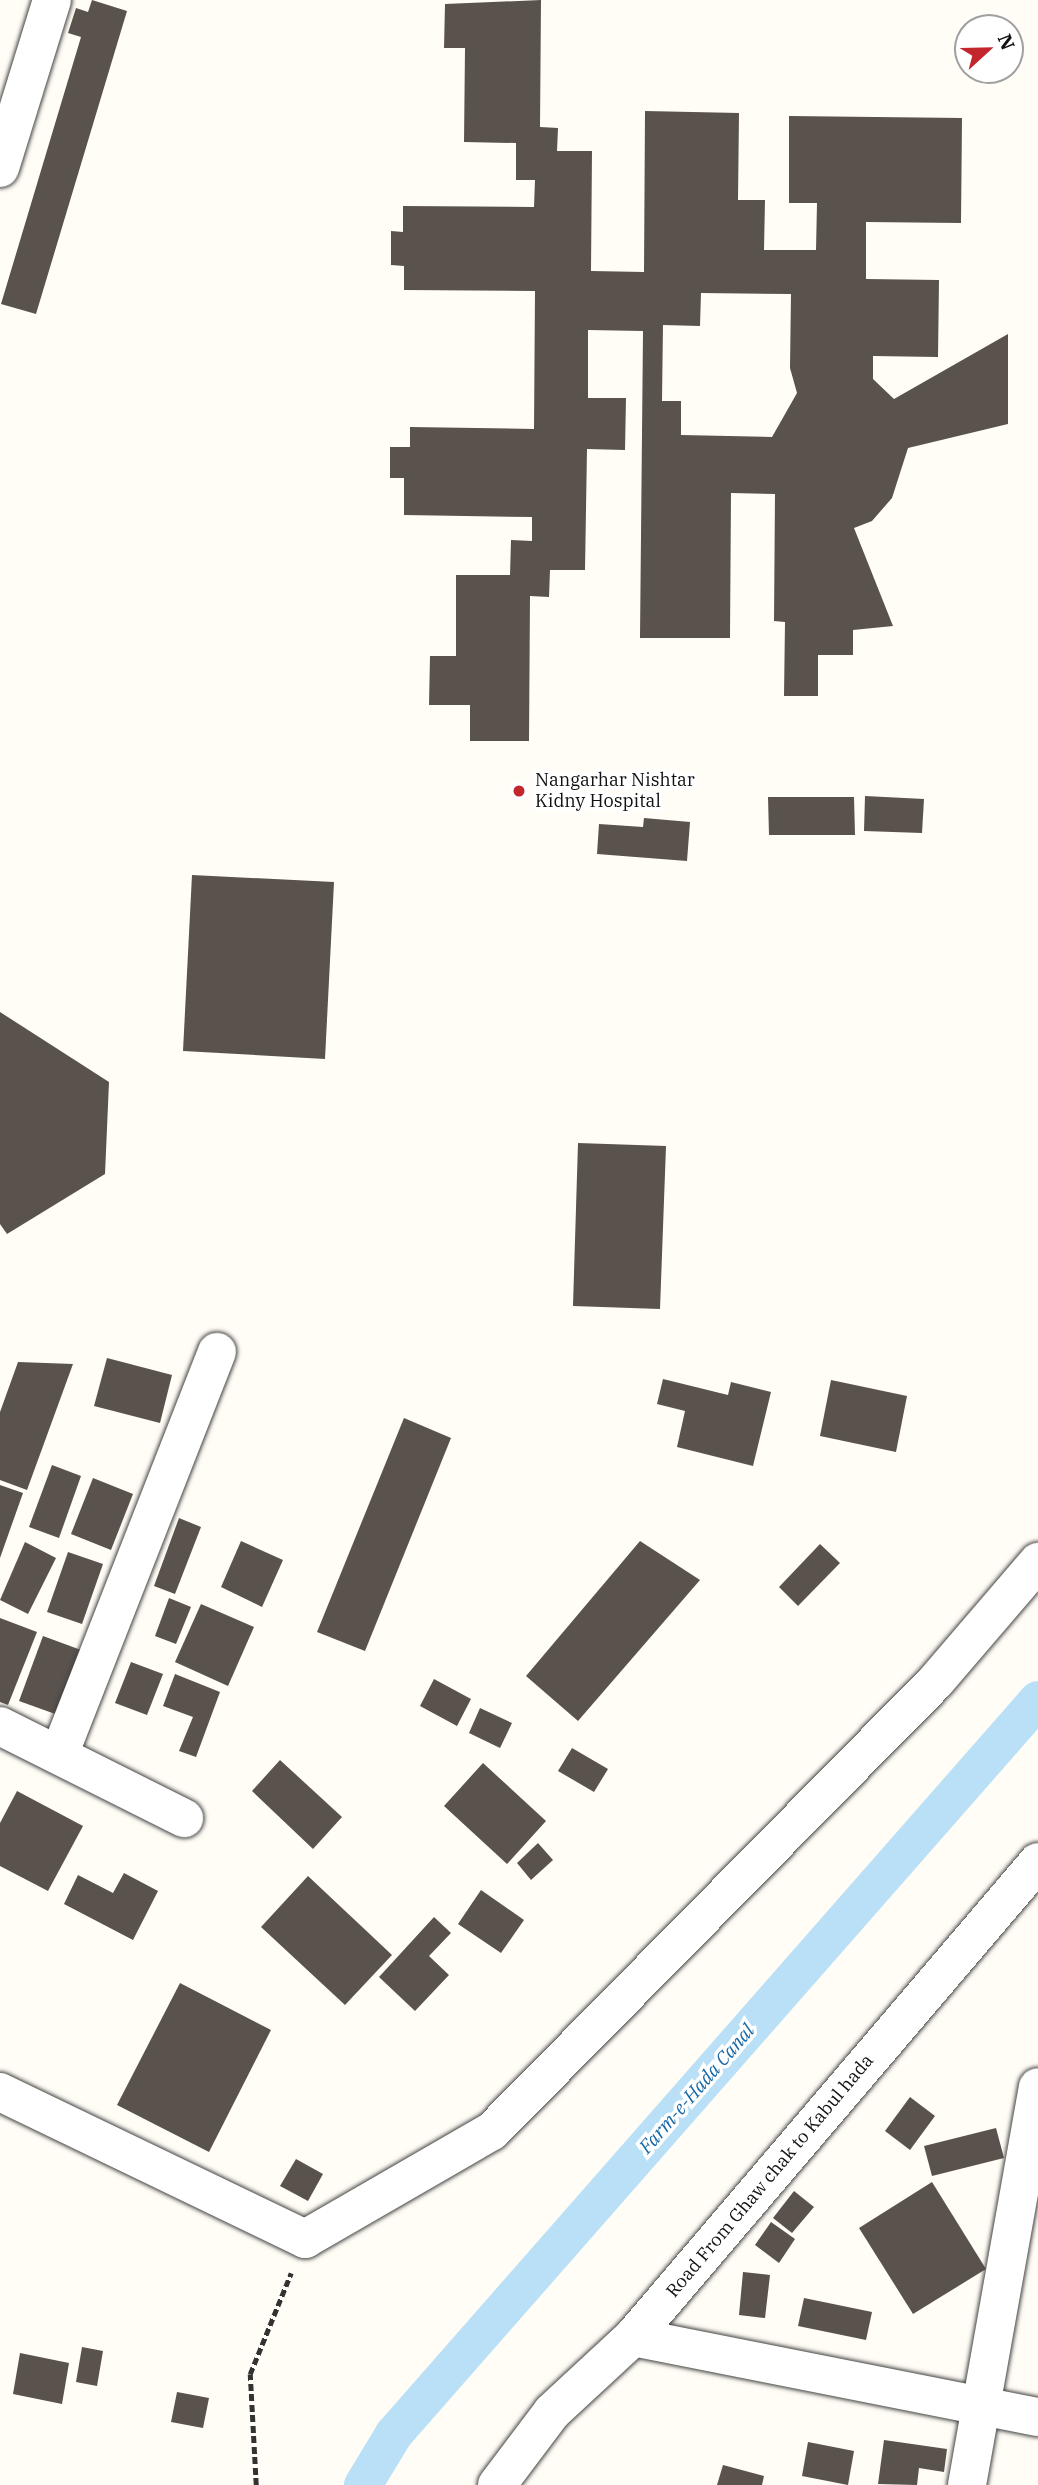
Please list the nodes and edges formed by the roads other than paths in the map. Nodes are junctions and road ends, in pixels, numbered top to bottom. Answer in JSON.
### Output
{"nodes":[{"id":1,"x":52,"y":0,"type":"edge"},
{"id":2,"x":0,"y":167,"type":"edge"},
{"id":3,"x":217,"y":1352,"type":"dead end"},
{"id":4,"x":1038,"y":1562,"type":"edge"},
{"id":5,"x":0,"y":1726,"type":"edge"},
{"id":6,"x":59,"y":1755,"type":"junction"},
{"id":7,"x":184,"y":1818,"type":"dead end"},
{"id":8,"x":1038,"y":1862,"type":"edge"},
{"id":9,"x":1038,"y":2087,"type":"edge"},
{"id":10,"x":0,"y":2092,"type":"edge"},
{"id":11,"x":633,"y":2337,"type":"junction"},
{"id":12,"x":981,"y":2406,"type":"junction"},
{"id":13,"x":1038,"y":2417,"type":"edge"},
{"id":14,"x":496,"y":2485,"type":"edge"},
{"id":15,"x":967,"y":2485,"type":"edge"}],
"edges":[{"from":1,"to":2,"type":"street"},
{"from":3,"to":6,"type":"street"},
{"from":4,"to":10,"type":"street"},
{"from":5,"to":6,"type":"street"},
{"from":6,"to":7,"type":"street"},
{"from":8,"to":11,"type":"street","name":"Road From Ghaw chak to Kabul hada"},
{"from":9,"to":12,"type":"street"},
{"from":11,"to":12,"type":"street"},
{"from":11,"to":14,"type":"street","name":"Road From Ghaw chak to Kabul hada"},
{"from":12,"to":13,"type":"street"},
{"from":12,"to":15,"type":"street"}]}
